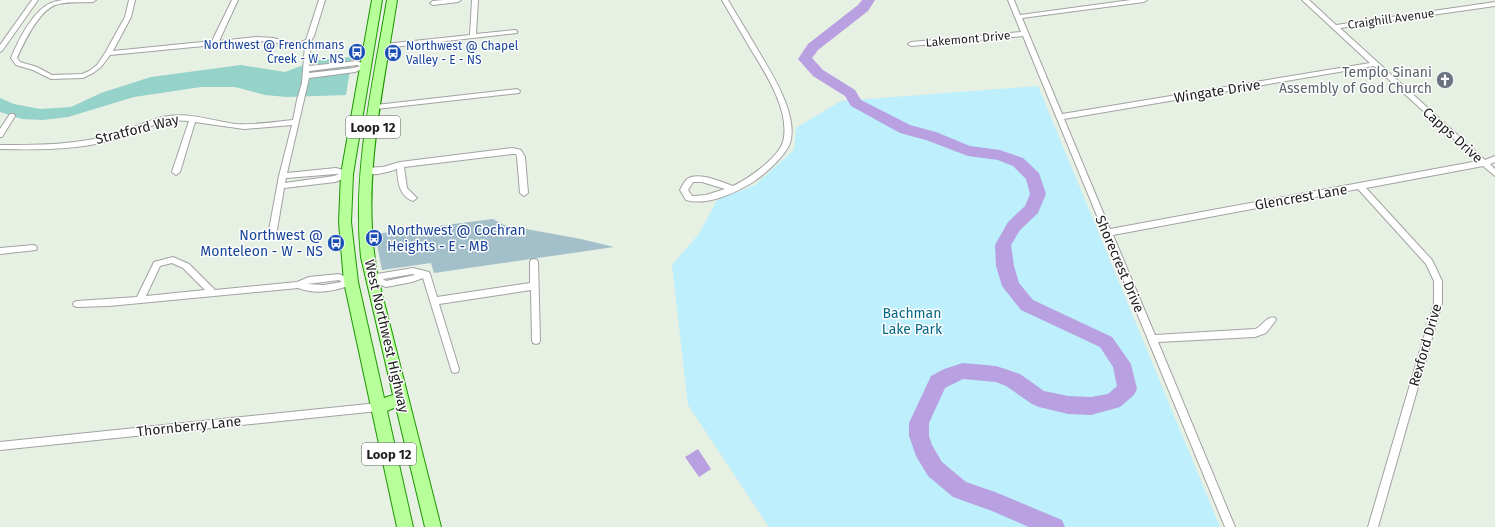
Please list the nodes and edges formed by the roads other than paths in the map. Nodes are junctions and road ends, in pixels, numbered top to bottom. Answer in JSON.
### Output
{"nodes":[{"id":1,"x":35,"y":0,"type":"edge"},
{"id":2,"x":93,"y":0,"type":"edge"},
{"id":3,"x":132,"y":0,"type":"edge"},
{"id":4,"x":235,"y":0,"type":"edge"},
{"id":5,"x":322,"y":0,"type":"edge"},
{"id":6,"x":377,"y":0,"type":"edge"},
{"id":7,"x":392,"y":0,"type":"edge"},
{"id":8,"x":458,"y":0,"type":"edge"},
{"id":9,"x":475,"y":0,"type":"edge"},
{"id":10,"x":725,"y":0,"type":"edge"},
{"id":11,"x":1011,"y":0,"type":"edge"},
{"id":12,"x":1144,"y":0,"type":"edge"},
{"id":13,"x":1305,"y":0,"type":"edge"},
{"id":14,"x":434,"y":3,"type":"dead end"},
{"id":15,"x":1495,"y":4,"type":"edge"},
{"id":16,"x":1018,"y":17,"type":"junction"},
{"id":17,"x":1334,"y":27,"type":"junction"},
{"id":18,"x":516,"y":32,"type":"dead end"},
{"id":19,"x":1025,"y":34,"type":"junction"},
{"id":20,"x":473,"y":37,"type":"junction"},
{"id":21,"x":308,"y":41,"type":"junction"},
{"id":22,"x":214,"y":44,"type":"junction"},
{"id":23,"x":911,"y":44,"type":"dead end"},
{"id":24,"x":385,"y":46,"type":"junction"},
{"id":25,"x":0,"y":50,"type":"edge"},
{"id":26,"x":108,"y":53,"type":"junction"},
{"id":27,"x":382,"y":64,"type":"junction"},
{"id":28,"x":1375,"y":64,"type":"junction"},
{"id":29,"x":366,"y":66,"type":"junction"},
{"id":30,"x":305,"y":72,"type":"junction"},
{"id":31,"x":517,"y":91,"type":"dead end"},
{"id":32,"x":376,"y":108,"type":"junction"},
{"id":33,"x":12,"y":116,"type":"dead end"},
{"id":34,"x":1059,"y":117,"type":"junction"},
{"id":35,"x":193,"y":118,"type":"junction"},
{"id":36,"x":296,"y":122,"type":"junction"},
{"id":37,"x":0,"y":135,"type":"edge"},
{"id":38,"x":0,"y":147,"type":"edge"},
{"id":39,"x":1495,"y":159,"type":"edge"},
{"id":40,"x":1483,"y":163,"type":"junction"},
{"id":41,"x":400,"y":165,"type":"junction"},
{"id":42,"x":366,"y":171,"type":"junction"},
{"id":43,"x":176,"y":172,"type":"dead end"},
{"id":44,"x":347,"y":174,"type":"junction"},
{"id":45,"x":1495,"y":174,"type":"edge"},
{"id":46,"x":283,"y":176,"type":"junction"},
{"id":47,"x":281,"y":186,"type":"junction"},
{"id":48,"x":1360,"y":186,"type":"junction"},
{"id":49,"x":732,"y":188,"type":"junction"},
{"id":50,"x":524,"y":193,"type":"dead end"},
{"id":51,"x":412,"y":198,"type":"dead end"},
{"id":52,"x":273,"y":230,"type":"dead end"},
{"id":53,"x":1107,"y":233,"type":"junction"},
{"id":54,"x":33,"y":248,"type":"dead end"},
{"id":55,"x":0,"y":251,"type":"edge"},
{"id":56,"x":534,"y":262,"type":"dead end"},
{"id":57,"x":371,"y":278,"type":"junction"},
{"id":58,"x":351,"y":282,"type":"junction"},
{"id":59,"x":535,"y":286,"type":"junction"},
{"id":60,"x":213,"y":294,"type":"junction"},
{"id":61,"x":140,"y":300,"type":"junction"},
{"id":62,"x":434,"y":301,"type":"junction"},
{"id":63,"x":77,"y":304,"type":"dead end"},
{"id":64,"x":1272,"y":320,"type":"dead end"},
{"id":65,"x":1152,"y":339,"type":"junction"},
{"id":66,"x":536,"y":340,"type":"dead end"},
{"id":67,"x":454,"y":369,"type":"dead end"},
{"id":68,"x":401,"y":399,"type":"junction"},
{"id":69,"x":378,"y":407,"type":"junction"},
{"id":70,"x":0,"y":446,"type":"edge"},
{"id":71,"x":406,"y":527,"type":"edge"},
{"id":72,"x":433,"y":527,"type":"edge"},
{"id":73,"x":1230,"y":527,"type":"edge"},
{"id":74,"x":1373,"y":527,"type":"edge"}],
"edges":[{"from":1,"to":25,"type":"street"},
{"from":2,"to":26,"type":"street"},
{"from":3,"to":26,"type":"street"},
{"from":4,"to":22,"type":"street"},
{"from":5,"to":21,"type":"street"},
{"from":6,"to":29,"type":"main road","name":"West Northwest Highway","number":"Loop 12"},
{"from":7,"to":24,"type":"main road","name":"West Northwest Highway","number":"Loop 12"},
{"from":8,"to":14,"type":"street"},
{"from":9,"to":20,"type":"street"},
{"from":10,"to":49,"type":"street"},
{"from":11,"to":16,"type":"street","name":"Shorecrest Drive"},
{"from":12,"to":16,"type":"street","name":"Lakemont Drive"},
{"from":13,"to":17,"type":"street","name":"Capps Drive"},
{"from":15,"to":17,"type":"street","name":"Craighill Avenue"},
{"from":16,"to":19,"type":"street","name":"Shorecrest Drive"},
{"from":17,"to":28,"type":"street","name":"Capps Drive"},
{"from":18,"to":20,"type":"street"},
{"from":19,"to":23,"type":"street","name":"Lakemont Drive"},
{"from":19,"to":34,"type":"street","name":"Shorecrest Drive"},
{"from":20,"to":24,"type":"street"},
{"from":21,"to":22,"type":"street"},
{"from":21,"to":30,"type":"street"},
{"from":22,"to":26,"type":"street"},
{"from":24,"to":27,"type":"main road","name":"West Northwest Highway","number":"Loop 12"},
{"from":27,"to":29,"type":"main road"},
{"from":27,"to":32,"type":"main road","name":"West Northwest Highway","number":"Loop 12"},
{"from":28,"to":34,"type":"street","name":"Wingate Drive"},
{"from":28,"to":40,"type":"street","name":"Capps Drive"},
{"from":29,"to":30,"type":"street"},
{"from":29,"to":44,"type":"main road","name":"West Northwest Highway","number":"Loop 12"},
{"from":30,"to":36,"type":"street"},
{"from":31,"to":32,"type":"street"},
{"from":32,"to":42,"type":"main road","name":"West Northwest Highway","number":"Loop 12"},
{"from":33,"to":37,"type":"street"},
{"from":34,"to":53,"type":"street","name":"Shorecrest Drive"},
{"from":35,"to":36,"type":"street","name":"Stratford Way"},
{"from":35,"to":38,"type":"street","name":"Stratford Way"},
{"from":35,"to":43,"type":"street"},
{"from":36,"to":46,"type":"street"},
{"from":39,"to":40,"type":"street","name":"Glencrest Lane"},
{"from":40,"to":45,"type":"street","name":"Capps Drive"},
{"from":40,"to":48,"type":"street","name":"Glencrest Lane"},
{"from":41,"to":42,"type":"street"},
{"from":41,"to":50,"type":"street"},
{"from":41,"to":51,"type":"street"},
{"from":42,"to":44,"type":"main road"},
{"from":42,"to":57,"type":"main road","name":"West Northwest Highway","number":"Loop 12"},
{"from":44,"to":46,"type":"street"},
{"from":44,"to":47,"type":"street"},
{"from":44,"to":58,"type":"main road","name":"West Northwest Highway","number":"Loop 12"},
{"from":46,"to":47,"type":"street"},
{"from":47,"to":52,"type":"street"},
{"from":48,"to":53,"type":"street","name":"Glencrest Lane"},
{"from":48,"to":74,"type":"street","name":"Rexford Drive"},
{"from":49,"to":49,"type":"street"},
{"from":53,"to":65,"type":"street","name":"Shorecrest Drive"},
{"from":54,"to":55,"type":"street"},
{"from":56,"to":59,"type":"street"},
{"from":57,"to":58,"type":"main road"},
{"from":57,"to":62,"type":"street"},
{"from":57,"to":68,"type":"main road","name":"West Northwest Highway","number":"Loop 12"},
{"from":58,"to":60,"type":"street"},
{"from":58,"to":69,"type":"main road","name":"West Northwest Highway","number":"Loop 12"},
{"from":59,"to":62,"type":"street"},
{"from":59,"to":66,"type":"street"},
{"from":60,"to":61,"type":"street"},
{"from":60,"to":61,"type":"street"},
{"from":61,"to":63,"type":"street"},
{"from":62,"to":67,"type":"street"},
{"from":64,"to":65,"type":"street"},
{"from":65,"to":73,"type":"street","name":"Shorecrest Drive"},
{"from":68,"to":69,"type":"main road"},
{"from":68,"to":72,"type":"main road","name":"West Northwest Highway","number":"Loop 12"},
{"from":69,"to":70,"type":"street","name":"Thornberry Lane"},
{"from":69,"to":71,"type":"main road","name":"West Northwest Highway","number":"Loop 12"}]}
